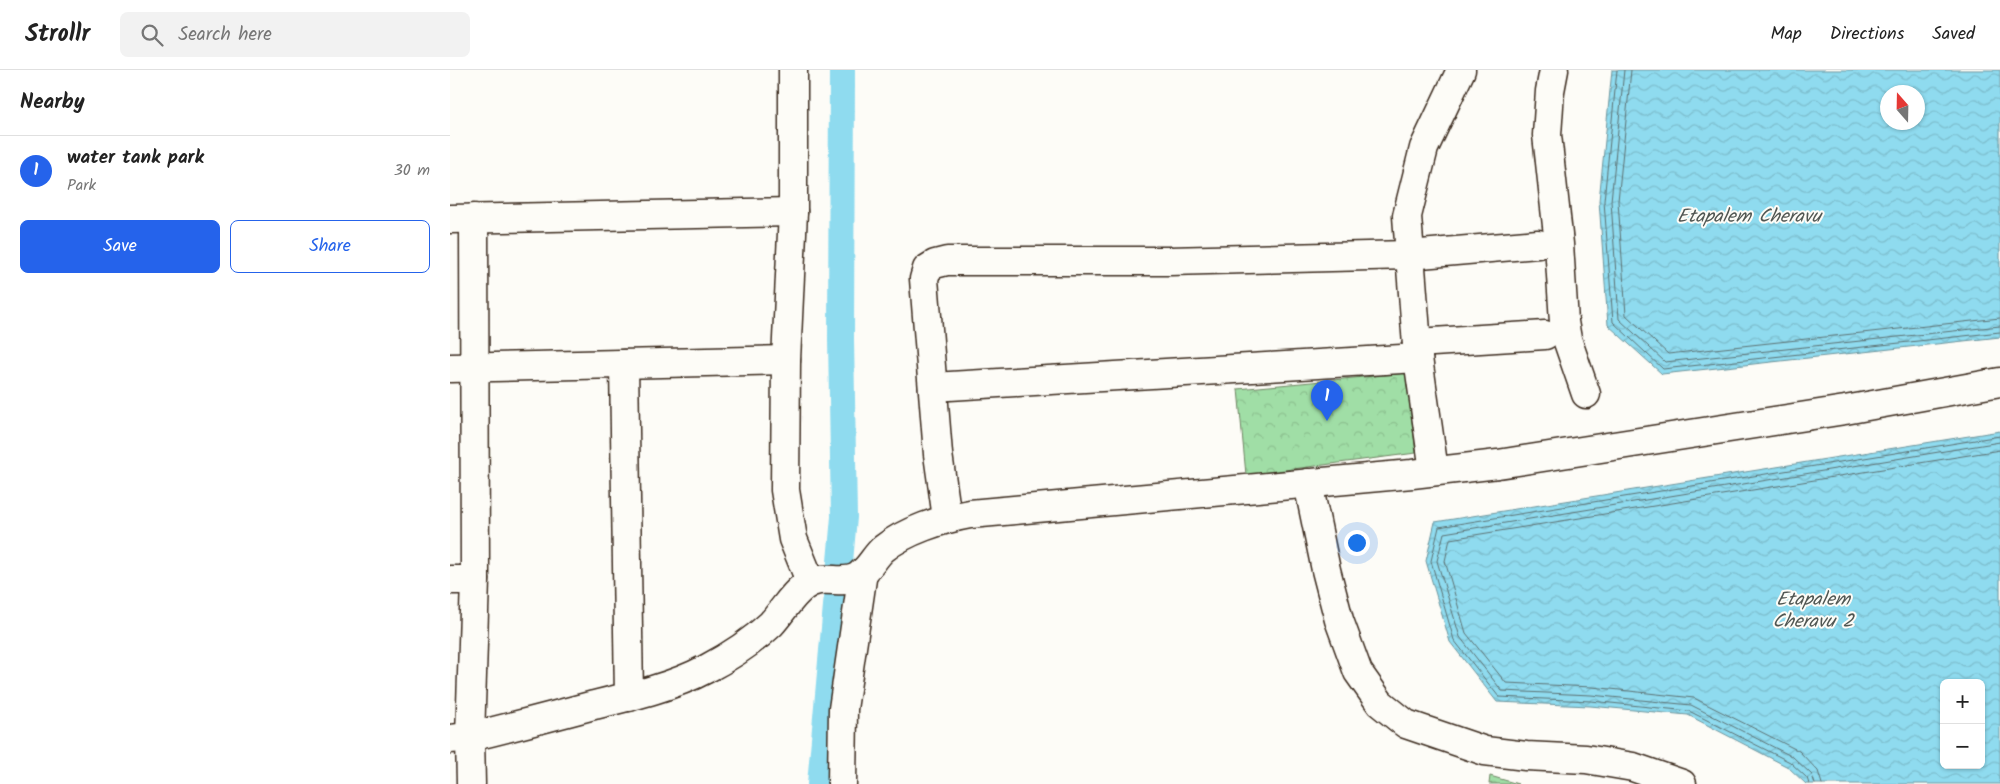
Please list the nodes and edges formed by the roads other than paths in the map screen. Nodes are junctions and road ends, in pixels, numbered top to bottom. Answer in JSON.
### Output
{"nodes":[{"id":1,"x":793,"y":70,"type":"edge"},
{"id":2,"x":1461,"y":70,"type":"edge"},
{"id":3,"x":1554,"y":70,"type":"edge"},
{"id":4,"x":793,"y":212,"type":"junction"},
{"id":5,"x":462,"y":219,"type":"edge"},
{"id":6,"x":1538,"y":244,"type":"dead end"},
{"id":7,"x":1409,"y":255,"type":"junction"},
{"id":8,"x":1545,"y":335,"type":"dead end"},
{"id":9,"x":1418,"y":350,"type":"junction"},
{"id":10,"x":786,"y":360,"type":"junction"},
{"id":11,"x":624,"y":364,"type":"junction"},
{"id":12,"x":462,"y":368,"type":"edge"},
{"id":13,"x":2000,"y":382,"type":"edge"},
{"id":14,"x":933,"y":387,"type":"junction"},
{"id":15,"x":1586,"y":394,"type":"dead end"},
{"id":16,"x":1434,"y":471,"type":"junction"},
{"id":17,"x":1308,"y":482,"type":"junction"},
{"id":18,"x":947,"y":518,"type":"junction"},
{"id":19,"x":857,"y":576,"type":"junction"},
{"id":20,"x":462,"y":580,"type":"edge"},
{"id":21,"x":816,"y":580,"type":"junction"},
{"id":22,"x":629,"y":697,"type":"junction"},
{"id":23,"x":460,"y":738,"type":"edge"},
{"id":24,"x":471,"y":784,"type":"edge"},
{"id":25,"x":842,"y":784,"type":"edge"},
{"id":26,"x":1682,"y":784,"type":"edge"}],
"edges":[{"from":1,"to":4,"type":"street"},
{"from":2,"to":7,"type":"street"},
{"from":3,"to":15,"type":"street"},
{"from":4,"to":5,"type":"street"},
{"from":4,"to":10,"type":"street"},
{"from":5,"to":12,"type":"street"},
{"from":6,"to":7,"type":"street"},
{"from":7,"to":9,"type":"street"},
{"from":7,"to":14,"type":"street"},
{"from":8,"to":9,"type":"street"},
{"from":9,"to":14,"type":"street"},
{"from":9,"to":16,"type":"street"},
{"from":10,"to":11,"type":"street"},
{"from":10,"to":21,"type":"street"},
{"from":11,"to":12,"type":"street"},
{"from":11,"to":22,"type":"street"},
{"from":12,"to":20,"type":"street"},
{"from":13,"to":16,"type":"street"},
{"from":14,"to":18,"type":"street"},
{"from":16,"to":17,"type":"street"},
{"from":17,"to":18,"type":"street"},
{"from":17,"to":26,"type":"street"},
{"from":18,"to":19,"type":"street"},
{"from":19,"to":21,"type":"street"},
{"from":19,"to":25,"type":"street"},
{"from":20,"to":23,"type":"street"},
{"from":21,"to":22,"type":"street"},
{"from":22,"to":23,"type":"street"},
{"from":23,"to":24,"type":"street"}]}
